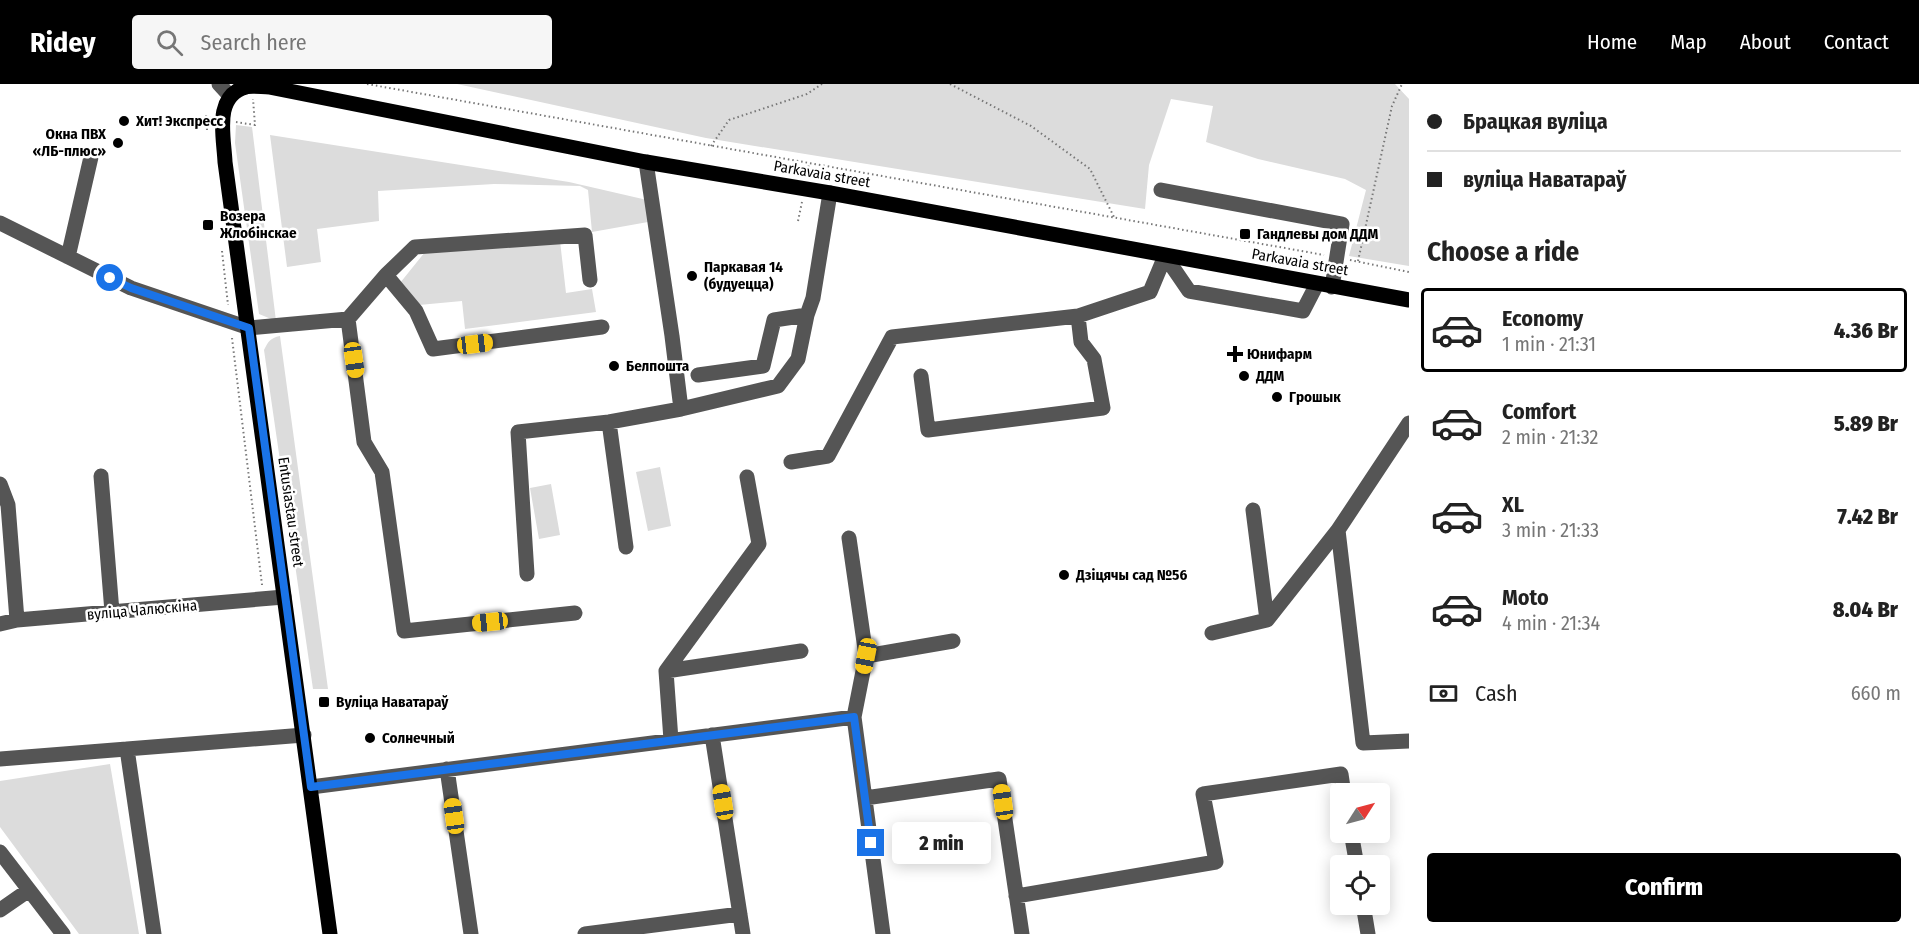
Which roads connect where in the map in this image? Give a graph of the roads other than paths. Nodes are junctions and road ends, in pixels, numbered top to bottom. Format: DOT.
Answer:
graph roads {
  1 [pos="219,84"];
  2 [pos="230,96"];
  3 [pos="91,157"];
  4 [pos="646,162"];
  5 [pos="1161,190"];
  6 [pos="830,193"];
  7 [pos="0,223"];
  8 [pos="1165,256"];
  9 [pos="68,257"];
  10 [pos="386,275"];
  11 [pos="590,280"];
  12 [pos="1324,285"];
  13 [pos="1409,300"];
  14 [pos="807,315"];
  15 [pos="1078,316"];
  16 [pos="348,320"];
  17 [pos="602,327"];
  18 [pos="249,328"];
  19 [pos="698,375"];
  20 [pos="921,376"];
  21 [pos="681,409"];
  22 [pos="609,422"];
  23 [pos="1409,423"];
  24 [pos="791,462"];
  25 [pos="101,476"];
  26 [pos="747,477"];
  27 [pos="0,484"];
  28 [pos="1253,510"];
  29 [pos="1338,530"];
  30 [pos="849,538"];
  31 [pos="626,547"];
  32 [pos="527,574"];
  33 [pos="284,597"];
  34 [pos="112,612"];
  35 [pos="575,613"];
  36 [pos="17,620"];
  37 [pos="1267,620"];
  38 [pos="0,624"];
  39 [pos="1212,633"];
  40 [pos="953,641"];
  41 [pos="801,651"];
  42 [pos="866,656"];
  43 [pos="666,671"];
  44 [pos="854,717"];
  45 [pos="304,735"];
  46 [pos="712,735"];
  47 [pos="671,740"];
  48 [pos="1409,741"];
  49 [pos="127,749"];
  50 [pos="0,759"];
  51 [pos="447,770"];
  52 [pos="1342,783"];
  53 [pos="311,787"];
  54 [pos="865,798"];
  55 [pos="0,852"];
  56 [pos="29,890"];
  57 [pos="1016,896"];
  58 [pos="0,910"];
  59 [pos="740,914"];
  60 [pos="1365,915"];
  61 [pos="63,934"];
  62 [pos="154,934"];
  63 [pos="330,934"];
  64 [pos="471,934"];
  65 [pos="585,934"];
  66 [pos="743,934"];
  67 [pos="883,934"];
  68 [pos="1022,934"];
  69 [pos="1368,934"];
  1 -- 2 [label="street"];
  2 -- 4 [label="main road, Parkavaia street"];
  2 -- 18 [label="main road, Entusiastau street"];
  3 -- 9 [label="street"];
  4 -- 6 [label="main road, Parkavaia street"];
  4 -- 21 [label="street"];
  5 -- 12 [label="street"];
  6 -- 8 [label="main road, Parkavaia street"];
  6 -- 14 [label="street"];
  7 -- 9 [label="street"];
  8 -- 12 [label="main road, Parkavaia street"];
  8 -- 12 [label="street"];
  8 -- 15 [label="street"];
  9 -- 18 [label="street"];
  10 -- 11 [label="street"];
  10 -- 16 [label="street"];
  10 -- 17 [label="street"];
  12 -- 13 [label="main road, Parkavaia street"];
  14 -- 19 [label="street"];
  14 -- 21 [label="street"];
  15 -- 20 [label="street"];
  15 -- 24 [label="street"];
  16 -- 18 [label="street"];
  16 -- 35 [label="street"];
  18 -- 33 [label="main road, Entusiastau street"];
  21 -- 22 [label="street"];
  22 -- 31 [label="street"];
  22 -- 32 [label="street"];
  23 -- 29 [label="street"];
  25 -- 34 [label="street"];
  26 -- 43 [label="street"];
  27 -- 36 [label="street"];
  28 -- 37 [label="street"];
  29 -- 37 [label="street"];
  29 -- 48 [label="street"];
  30 -- 42 [label="street"];
  33 -- 34 [label="street, вуліца Чалюскіна"];
  33 -- 45 [label="main road, Entusiastau street"];
  34 -- 36 [label="street, вуліца Чалюскіна"];
  36 -- 38 [label="street, вуліца Чалюскіна"];
  37 -- 39 [label="street"];
  40 -- 42 [label="street"];
  41 -- 43 [label="street"];
  42 -- 44 [label="street"];
  43 -- 47 [label="street"];
  44 -- 46 [label="street"];
  44 -- 54 [label="street"];
  45 -- 49 [label="street"];
  45 -- 53 [label="main road, Entusiastau street"];
  46 -- 47 [label="street"];
  46 -- 59 [label="street"];
  47 -- 51 [label="street"];
  49 -- 50 [label="street"];
  49 -- 62 [label="street"];
  51 -- 53 [label="street"];
  51 -- 64 [label="street"];
  52 -- 57 [label="street"];
  53 -- 63 [label="main road, Entusiastau street"];
  54 -- 57 [label="street"];
  54 -- 67 [label="street"];
  55 -- 56 [label="street"];
  56 -- 58 [label="street"];
  56 -- 61 [label="street"];
  57 -- 68 [label="street"];
  59 -- 65 [label="street"];
  59 -- 66 [label="street"];
  60 -- 69 [label="street"];
}
